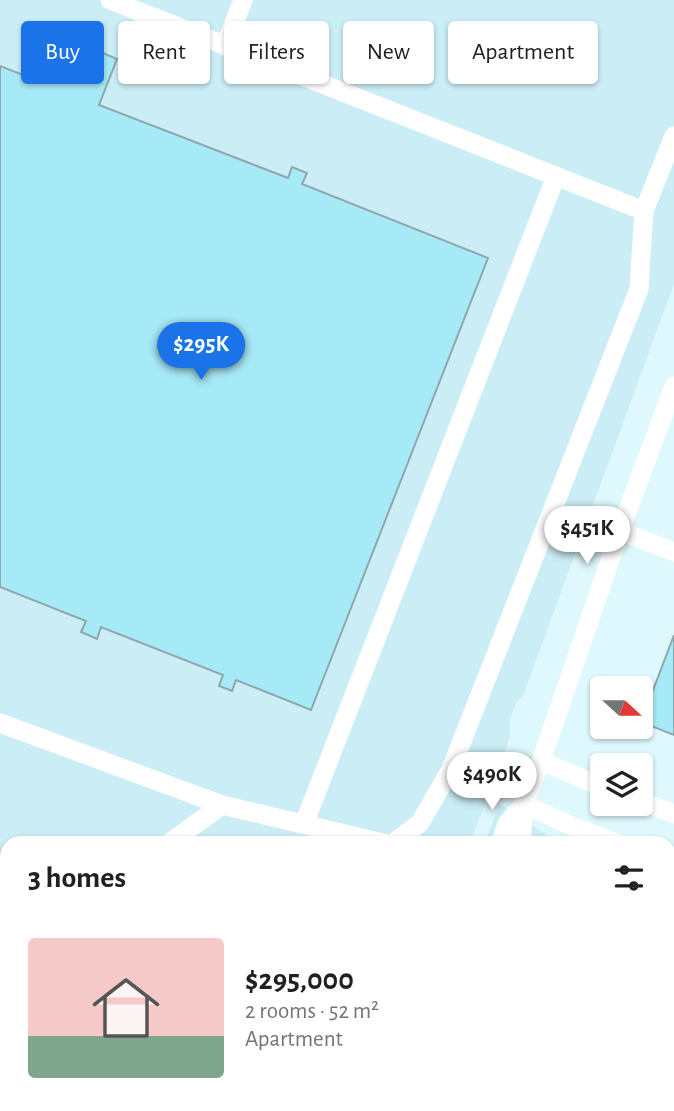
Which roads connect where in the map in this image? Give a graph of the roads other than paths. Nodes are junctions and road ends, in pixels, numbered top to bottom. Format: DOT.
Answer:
graph roads {
  1 [pos="110,0"];
  2 [pos="243,0"];
  3 [pos="235,21"];
  4 [pos="224,46"];
  5 [pos="322,84"];
  6 [pos="674,136"];
  7 [pos="556,176"];
  8 [pos="644,211"];
  9 [pos="674,386"];
  10 [pos="620,531"];
  11 [pos="674,552"];
  12 [pos="0,723"];
  13 [pos="541,761"];
  14 [pos="590,782"];
  15 [pos="524,804"];
  16 [pos="222,806"];
  17 [pos="653,806"];
  18 [pos="674,814"];
  19 [pos="304,824"];
  20 [pos="179,836"];
  21 [pos="355,836"];
  22 [pos="401,836"];
  23 [pos="503,836"];
  24 [pos="522,836"];
  25 [pos="598,836"];
  1 -- 4 [label="street"];
  2 -- 3 [label="street"];
  5 -- 7 [label="street"];
  6 -- 8 [label="street"];
  7 -- 8 [label="street"];
  7 -- 19 [label="street"];
  8 -- 22 [label="street"];
  9 -- 10 [label="street"];
  10 -- 11 [label="street"];
  10 -- 13 [label="street"];
  12 -- 16 [label="street"];
  13 -- 14 [label="street"];
  13 -- 15 [label="street"];
  15 -- 23 [label="street"];
  15 -- 24 [label="street"];
  15 -- 25 [label="street"];
  16 -- 19 [label="street"];
  16 -- 20 [label="street"];
  17 -- 18 [label="street"];
  19 -- 21 [label="street"];
}
